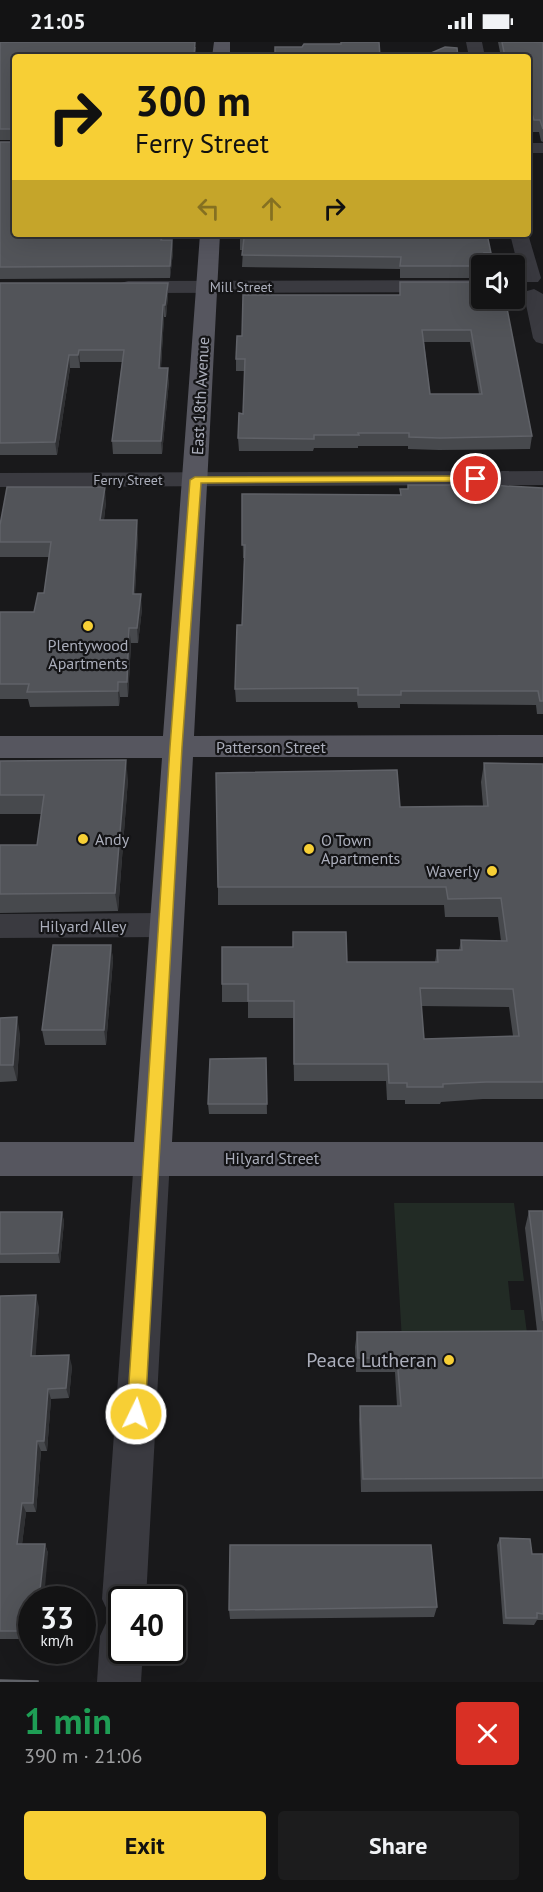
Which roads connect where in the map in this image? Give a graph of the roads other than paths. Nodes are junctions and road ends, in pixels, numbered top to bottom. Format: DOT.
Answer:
graph roads {
  1 [pos="210,237"];
  2 [pos="520,237"];
  3 [pos="471,286"];
  4 [pos="112,287"];
  5 [pos="206,287"];
  6 [pos="530,287"];
  7 [pos="543,338"];
  8 [pos="543,478"];
  9 [pos="0,480"];
  10 [pos="195,480"];
  11 [pos="543,746"];
  12 [pos="0,747"];
  13 [pos="176,747"];
  14 [pos="166,925"];
  15 [pos="0,926"];
  16 [pos="0,1159"];
  17 [pos="152,1159"];
  18 [pos="543,1159"];
  19 [pos="125,1586"];
  20 [pos="120,1664"];
  21 [pos="118,1682"];
  1 -- 5 [label="main road, East 18th Avenue"];
  2 -- 6 [label="street"];
  3 -- 5 [label="street, Mill Street"];
  4 -- 5 [label="street, Mill Street"];
  5 -- 10 [label="main road, East 18th Avenue"];
  6 -- 7 [label="street"];
  8 -- 10 [label="street, Ferry Street"];
  9 -- 10 [label="street, Ferry Street"];
  10 -- 13 [label="main road, East 18th Avenue"];
  11 -- 13 [label="main road, Patterson Street"];
  12 -- 13 [label="main road, Patterson Street"];
  13 -- 14 [label="main road, East 18th Avenue"];
  14 -- 15 [label="street, Hilyard Alley"];
  14 -- 17 [label="main road, East 18th Avenue"];
  16 -- 17 [label="main road, Hilyard Street"];
  17 -- 18 [label="main road, Hilyard Street"];
  17 -- 19 [label="street, East 18th Avenue"];
  20 -- 21 [label="street"];
}
